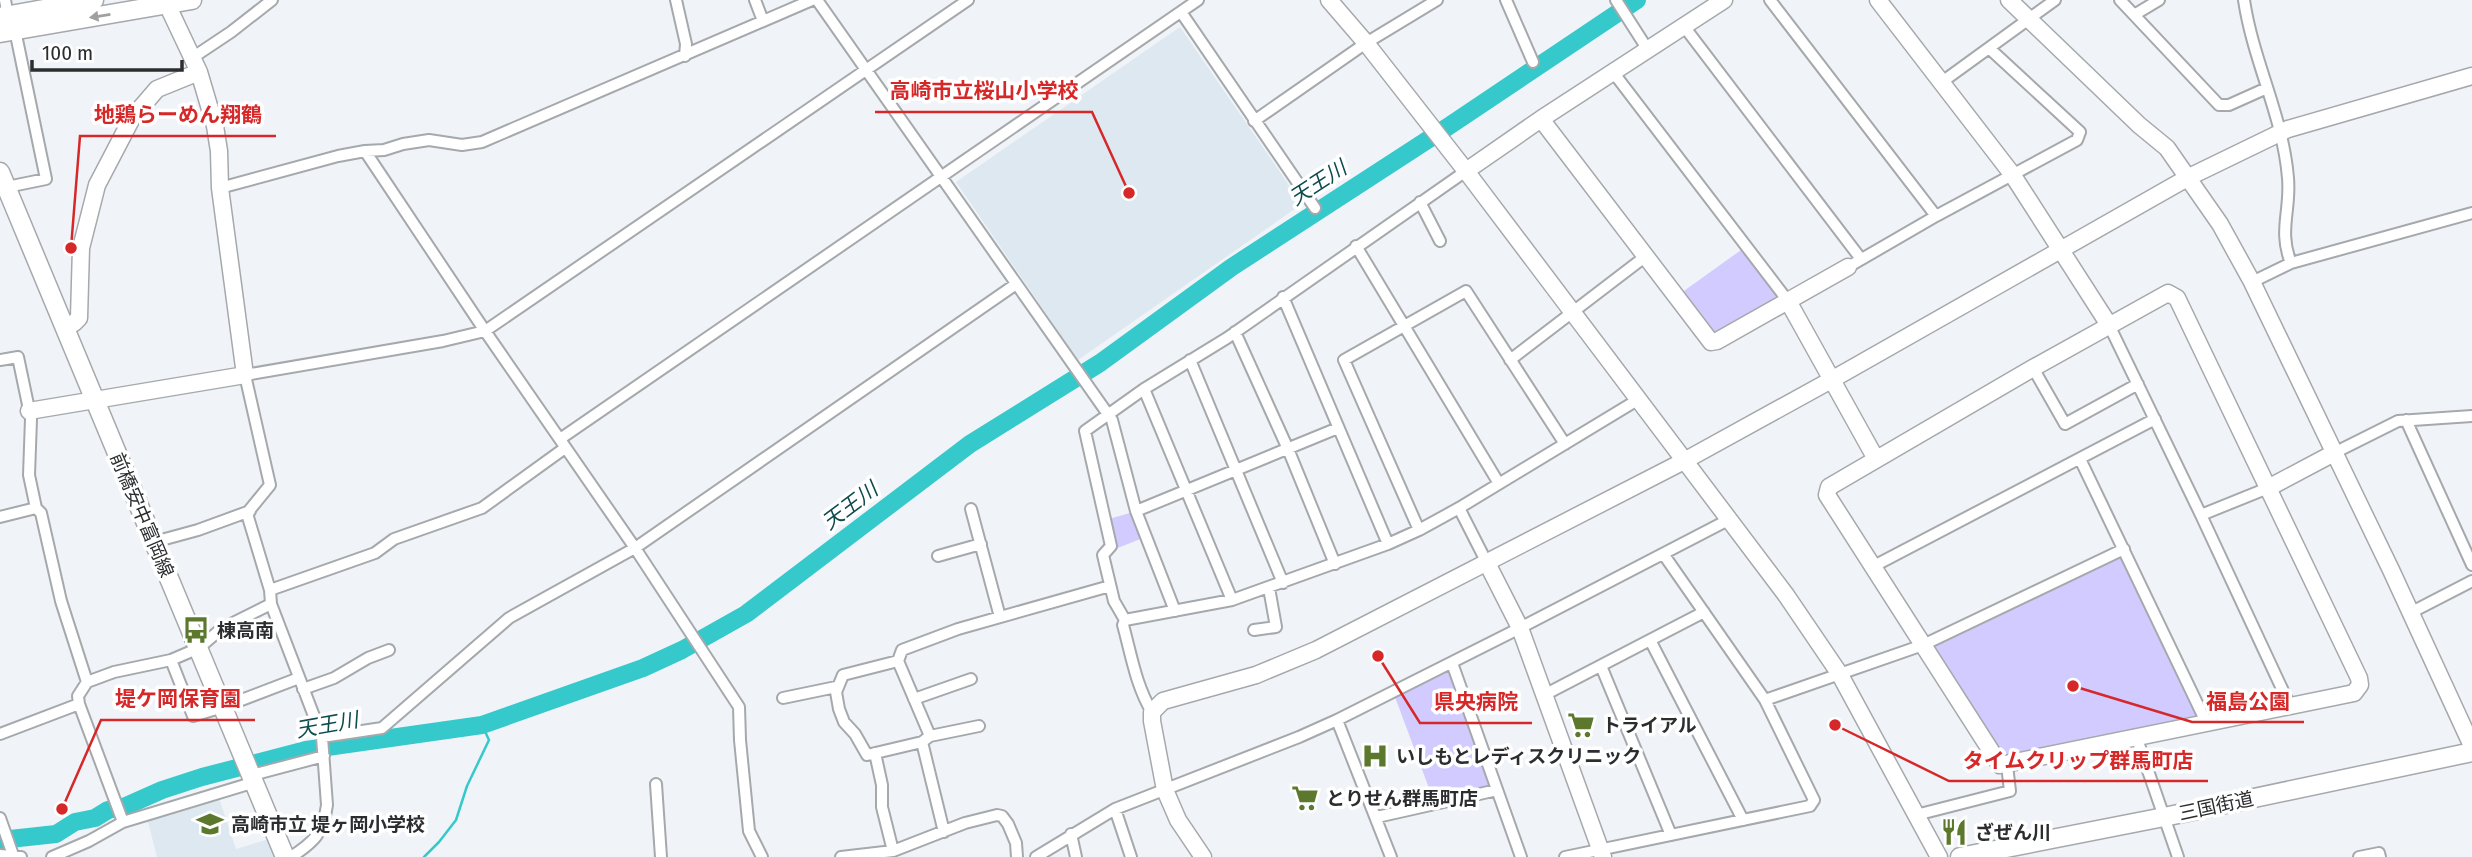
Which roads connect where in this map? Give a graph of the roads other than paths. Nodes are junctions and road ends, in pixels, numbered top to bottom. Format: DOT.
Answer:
graph roads {
  1 [pos="94,0"];
  2 [pos="191,0"];
  3 [pos="272,0"];
  4 [pos="676,0"];
  5 [pos="755,0"];
  6 [pos="814,0"];
  7 [pos="968,0"];
  8 [pos="1198,0"];
  9 [pos="1329,0"];
  10 [pos="1437,0"];
  11 [pos="1506,0"];
  12 [pos="1724,0"];
  13 [pos="1770,0"];
  14 [pos="1878,0"];
  15 [pos="2009,0"];
  16 [pos="2055,0"];
  17 [pos="2120,0"];
  18 [pos="2159,0"];
  19 [pos="2244,0"];
  20 [pos="166,3"];
  21 [pos="1617,3"];
  22 [pos="1181,12"];
  23 [pos="2134,15"];
  24 [pos="2029,18"];
  25 [pos="6,19"];
  26 [pos="763,21"];
  27 [pos="1683,25"];
  28 [pos="1366,43"];
  29 [pos="1990,49"];
  30 [pos="1648,50"];
  31 [pos="684,55"];
  32 [pos="1533,62"];
  33 [pos="196,65"];
  34 [pos="867,69"];
  35 [pos="1613,72"];
  36 [pos="2472,76"];
  37 [pos="1942,82"];
  38 [pos="2267,88"];
  39 [pos="1541,119"];
  40 [pos="1254,121"];
  41 [pos="2281,132"];
  42 [pos="365,151"];
  43 [pos="1466,171"];
  44 [pos="2012,174"];
  45 [pos="940,177"];
  46 [pos="2189,177"];
  47 [pos="2,182"];
  48 [pos="220,188"];
  49 [pos="1420,202"];
  50 [pos="1315,208"];
  51 [pos="2472,213"];
  52 [pos="1936,216"];
  53 [pos="1440,241"];
  54 [pos="1356,246"];
  55 [pos="2060,249"];
  56 [pos="1646,256"];
  57 [pos="1854,263"];
  58 [pos="2291,263"];
  59 [pos="2252,282"];
  60 [pos="1016,284"];
  61 [pos="1283,297"];
  62 [pos="1788,301"];
  63 [pos="1574,313"];
  64 [pos="2109,325"];
  65 [pos="1405,326"];
  66 [pos="66,328"];
  67 [pos="485,331"];
  68 [pos="1235,332"];
  69 [pos="0,360"];
  70 [pos="1190,360"];
  71 [pos="1510,360"];
  72 [pos="2033,368"];
  73 [pos="245,375"];
  74 [pos="1833,379"];
  75 [pos="2138,384"];
  76 [pos="1144,389"];
  77 [pos="1639,399"];
  78 [pos="94,402"];
  79 [pos="29,411"];
  80 [pos="1107,416"];
  81 [pos="2472,416"];
  82 [pos="2155,419"];
  83 [pos="2406,420"];
  84 [pos="1338,428"];
  85 [pos="563,444"];
  86 [pos="1565,444"];
  87 [pos="1288,449"];
  88 [pos="2334,453"];
  89 [pos="1877,459"];
  90 [pos="2080,459"];
  91 [pos="1684,461"];
  92 [pos="1237,470"];
  93 [pos="1498,482"];
  94 [pos="2269,488"];
  95 [pos="1186,491"];
  96 [pos="36,508"];
  97 [pos="1459,508"];
  98 [pos="971,509"];
  99 [pos="250,511"];
  100 [pos="1136,511"];
  101 [pos="2201,515"];
  102 [pos="0,517"];
  103 [pos="1730,519"];
  104 [pos="1419,530"];
  105 [pos="2467,539"];
  106 [pos="154,542"];
  107 [pos="981,544"];
  108 [pos="1388,544"];
  109 [pos="635,548"];
  110 [pos="2124,549"];
  111 [pos="1664,555"];
  112 [pos="938,556"];
  113 [pos="1487,563"];
  114 [pos="1335,564"];
  115 [pos="2472,565"];
  116 [pos="1874,566"];
  117 [pos="2472,581"];
  118 [pos="1283,583"];
  119 [pos="1110,586"];
  120 [pos="1269,588"];
  121 [pos="270,590"];
  122 [pos="1231,600"];
  123 [pos="271,604"];
  124 [pos="1175,611"];
  125 [pos="1704,612"];
  126 [pos="2410,612"];
  127 [pos="1000,618"];
  128 [pos="1125,620"];
  129 [pos="1520,628"];
  130 [pos="1254,630"];
  131 [pos="1650,640"];
  132 [pos="1923,645"];
  133 [pos="199,648"];
  134 [pos="389,650"];
  135 [pos="171,660"];
  136 [pos="898,661"];
  137 [pos="1452,663"];
  138 [pos="1601,666"];
  139 [pos="1839,673"];
  140 [pos="971,679"];
  141 [pos="87,682"];
  142 [pos="301,683"];
  143 [pos="836,687"];
  144 [pos="1546,694"];
  145 [pos="783,698"];
  146 [pos="914,699"];
  147 [pos="1765,699"];
  148 [pos="79,704"];
  149 [pos="2290,706"];
  150 [pos="223,707"];
  151 [pos="1152,712"];
  152 [pos="1337,720"];
  153 [pos="2207,724"];
  154 [pos="979,726"];
  155 [pos="0,734"];
  156 [pos="322,737"];
  157 [pos="2137,738"];
  158 [pos="926,739"];
  159 [pos="2472,746"];
  160 [pos="2472,752"];
  161 [pos="875,753"];
  162 [pos="324,757"];
  163 [pos="2007,765"];
  164 [pos="254,779"];
  165 [pos="656,784"];
  166 [pos="1164,790"];
  167 [pos="1497,790"];
  168 [pos="1115,809"];
  169 [pos="1916,815"];
  170 [pos="0,817"];
  171 [pos="1377,817"];
  172 [pos="2164,817"];
  173 [pos="1743,820"];
  174 [pos="123,822"];
  175 [pos="944,832"];
  176 [pos="1071,834"];
  177 [pos="1671,835"];
  178 [pos="893,852"];
  179 [pos="1602,853"];
  180 [pos="0,855"];
  181 [pos="17,856"];
  182 [pos="52,857"];
  183 [pos="285,857"];
  184 [pos="291,857"];
  185 [pos="661,857"];
  186 [pos="762,857"];
  187 [pos="841,857"];
  188 [pos="1017,857"];
  189 [pos="1036,857"];
  190 [pos="1076,857"];
  191 [pos="1131,857"];
  192 [pos="1203,857"];
  193 [pos="1391,857"];
  194 [pos="1521,857"];
  195 [pos="1565,857"];
  196 [pos="1939,857"];
  197 [pos="1960,857"];
  198 [pos="2178,857"];
  199 [pos="2358,857"];
  200 [pos="2380,857"];
  1 -- 25 [label="main road"];
  2 -- 20 [label="main road"];
  3 -- 33 [label="street"];
  4 -- 31 [label="street"];
  5 -- 26 [label="street"];
  6 -- 26 [label="street"];
  6 -- 34 [label="street"];
  7 -- 34 [label="street"];
  8 -- 22 [label="street"];
  9 -- 28 [label="street"];
  10 -- 28 [label="street"];
  11 -- 32 [label="street"];
  12 -- 27 [label="street"];
  13 -- 52 [label="street"];
  14 -- 37 [label="street"];
  15 -- 24 [label="street"];
  16 -- 24 [label="street"];
  17 -- 23 [label="street"];
  18 -- 23 [label="street"];
  19 -- 38 [label="street"];
  20 -- 25 [label="main road, one-way"];
  20 -- 33 [label="street"];
  21 -- 30 [label="street"];
  22 -- 40 [label="street"];
  22 -- 45 [label="street"];
  23 -- 38 [label="street"];
  24 -- 29 [label="street"];
  24 -- 46 [label="street"];
  25 -- 47 [label="street"];
  26 -- 31 [label="street"];
  27 -- 30 [label="street"];
  27 -- 57 [label="street"];
  28 -- 40 [label="street"];
  28 -- 43 [label="street"];
  29 -- 37 [label="street"];
  29 -- 44 [label="street"];
  30 -- 35 [label="street"];
  31 -- 42 [label="street"];
  33 -- 48 [label="street"];
  33 -- 66 [label="street"];
  34 -- 45 [label="street"];
  34 -- 67 [label="street"];
  35 -- 39 [label="street"];
  35 -- 62 [label="street"];
  36 -- 41 [label="street"];
  37 -- 44 [label="street"];
  38 -- 41 [label="street"];
  39 -- 43 [label="street"];
  39 -- 56 [label="street"];
  40 -- 50 [label="street"];
  41 -- 46 [label="street"];
  41 -- 58 [label="street"];
  42 -- 48 [label="street"];
  42 -- 67 [label="street"];
  43 -- 49 [label="street"];
  43 -- 63 [label="street"];
  44 -- 52 [label="street"];
  44 -- 55 [label="street"];
  45 -- 60 [label="street"];
  45 -- 85 [label="street"];
  46 -- 55 [label="street"];
  46 -- 59 [label="street"];
  47 -- 66 [label="main road, 前橋安中富岡線"];
  48 -- 73 [label="street"];
  49 -- 53 [label="street"];
  49 -- 54 [label="street"];
  51 -- 58 [label="street"];
  52 -- 57 [label="street"];
  54 -- 61 [label="street"];
  54 -- 65 [label="street"];
  55 -- 64 [label="street"];
  55 -- 74 [label="street"];
  56 -- 62 [label="street"];
  56 -- 63 [label="street"];
  57 -- 62 [label="street"];
  58 -- 59 [label="street"];
  59 -- 88 [label="street"];
  60 -- 80 [label="street"];
  60 -- 109 [label="street"];
  61 -- 68 [label="street"];
  61 -- 84 [label="street"];
  62 -- 74 [label="street"];
  63 -- 71 [label="street"];
  63 -- 77 [label="street"];
  64 -- 72 [label="street"];
  64 -- 75 [label="street"];
  64 -- 94 [label="street"];
  65 -- 71 [label="street"];
  65 -- 93 [label="street"];
  65 -- 104 [label="street"];
  66 -- 78 [label="main road, 前橋安中富岡線"];
  67 -- 73 [label="street"];
  67 -- 85 [label="street"];
  68 -- 70 [label="street"];
  68 -- 87 [label="street"];
  69 -- 79 [label="street"];
  70 -- 76 [label="street"];
  70 -- 92 [label="street"];
  71 -- 86 [label="street"];
  72 -- 75 [label="street"];
  72 -- 89 [label="street"];
  73 -- 78 [label="street"];
  73 -- 99 [label="street"];
  74 -- 89 [label="street"];
  74 -- 91 [label="street"];
  75 -- 82 [label="street"];
  76 -- 80 [label="street"];
  76 -- 95 [label="street"];
  77 -- 86 [label="street"];
  77 -- 91 [label="street"];
  78 -- 79 [label="street"];
  78 -- 106 [label="main road, 前橋安中富岡線"];
  79 -- 96 [label="street"];
  80 -- 100 [label="street"];
  80 -- 119 [label="street"];
  81 -- 83 [label="street"];
  82 -- 90 [label="street"];
  82 -- 101 [label="street"];
  83 -- 88 [label="street"];
  83 -- 105 [label="street"];
  84 -- 87 [label="street"];
  84 -- 108 [label="street"];
  85 -- 109 [label="street"];
  85 -- 121 [label="street"];
  86 -- 93 [label="street"];
  87 -- 92 [label="street"];
  87 -- 114 [label="street"];
  88 -- 94 [label="street"];
  88 -- 126 [label="street"];
  89 -- 116 [label="street"];
  90 -- 110 [label="street"];
  90 -- 116 [label="street"];
  91 -- 103 [label="street"];
  91 -- 113 [label="street"];
  92 -- 95 [label="street"];
  92 -- 118 [label="street"];
  93 -- 97 [label="street"];
  94 -- 101 [label="street"];
  94 -- 149 [label="street"];
  95 -- 100 [label="street"];
  95 -- 122 [label="street"];
  96 -- 102 [label="street"];
  96 -- 141 [label="street"];
  97 -- 104 [label="street"];
  97 -- 113 [label="street"];
  98 -- 107 [label="street"];
  99 -- 106 [label="street"];
  99 -- 121 [label="street"];
  100 -- 124 [label="street"];
  101 -- 149 [label="street"];
  103 -- 111 [label="street"];
  103 -- 139 [label="street"];
  104 -- 108 [label="street"];
  105 -- 115 [label="street"];
  106 -- 133 [label="main road, 前橋安中富岡線"];
  107 -- 112 [label="street"];
  107 -- 127 [label="street"];
  108 -- 114 [label="street"];
  109 -- 156 [label="street"];
  109 -- 186 [label="street"];
  110 -- 132 [label="street"];
  110 -- 153 [label="street"];
  111 -- 125 [label="street"];
  111 -- 129 [label="street"];
  113 -- 129 [label="street"];
  113 -- 151 [label="street"];
  114 -- 118 [label="street"];
  116 -- 132 [label="street"];
  117 -- 126 [label="street"];
  118 -- 120 [label="street"];
  119 -- 127 [label="street"];
  119 -- 128 [label="street"];
  120 -- 122 [label="street"];
  120 -- 130 [label="street"];
  121 -- 123 [label="street"];
  122 -- 124 [label="street"];
  123 -- 133 [label="street"];
  123 -- 142 [label="street"];
  124 -- 128 [label="street"];
  125 -- 131 [label="street"];
  125 -- 147 [label="street"];
  126 -- 159 [label="street"];
  127 -- 136 [label="street"];
  128 -- 151 [label="street"];
  129 -- 137 [label="street"];
  129 -- 144 [label="street"];
  131 -- 138 [label="street"];
  131 -- 173 [label="street"];
  132 -- 139 [label="street"];
  132 -- 163 [label="street"];
  133 -- 135 [label="street"];
  133 -- 150 [label="main road, 前橋安中富岡線"];
  134 -- 142 [label="street"];
  135 -- 141 [label="street"];
  135 -- 150 [label="street"];
  136 -- 143 [label="street"];
  136 -- 146 [label="street"];
  137 -- 152 [label="street"];
  137 -- 167 [label="street"];
  138 -- 144 [label="street"];
  138 -- 177 [label="street"];
  139 -- 147 [label="street"];
  139 -- 169 [label="street"];
  140 -- 146 [label="street"];
  141 -- 148 [label="street"];
  142 -- 150 [label="street"];
  142 -- 156 [label="street"];
  143 -- 145 [label="street"];
  143 -- 161 [label="street"];
  144 -- 179 [label="street"];
  146 -- 158 [label="street"];
  147 -- 173 [label="street"];
  148 -- 155 [label="street"];
  148 -- 174 [label="street"];
  149 -- 153 [label="street"];
  150 -- 164 [label="main road, 前橋安中富岡線"];
  151 -- 166 [label="street"];
  152 -- 166 [label="street"];
  152 -- 171 [label="street"];
  153 -- 157 [label="street"];
  154 -- 158 [label="street"];
  156 -- 162 [label="street"];
  157 -- 163 [label="street"];
  157 -- 172 [label="street"];
  158 -- 161 [label="street"];
  158 -- 175 [label="street"];
  160 -- 172 [label="main road, 三国街道"];
  161 -- 178 [label="street"];
  162 -- 164 [label="street"];
  162 -- 184 [label="street"];
  163 -- 169 [label="street"];
  164 -- 174 [label="street"];
  164 -- 183 [label="main road, 前橋安中富岡線"];
  165 -- 185 [label="street"];
  166 -- 168 [label="street"];
  166 -- 192 [label="street"];
  167 -- 171 [label="street"];
  167 -- 194 [label="street"];
  168 -- 176 [label="street"];
  168 -- 191 [label="street"];
  169 -- 196 [label="street"];
  170 -- 181 [label="street"];
  171 -- 193 [label="street"];
  172 -- 197 [label="main road, 三国街道"];
  172 -- 198 [label="street"];
  173 -- 177 [label="street"];
  174 -- 182 [label="street"];
  175 -- 178 [label="street"];
  175 -- 188 [label="street"];
  176 -- 189 [label="street"];
  176 -- 190 [label="street"];
  177 -- 179 [label="street"];
  178 -- 187 [label="street"];
  179 -- 195 [label="street"];
  180 -- 181 [label="street"];
  199 -- 200 [label="street"];
}
